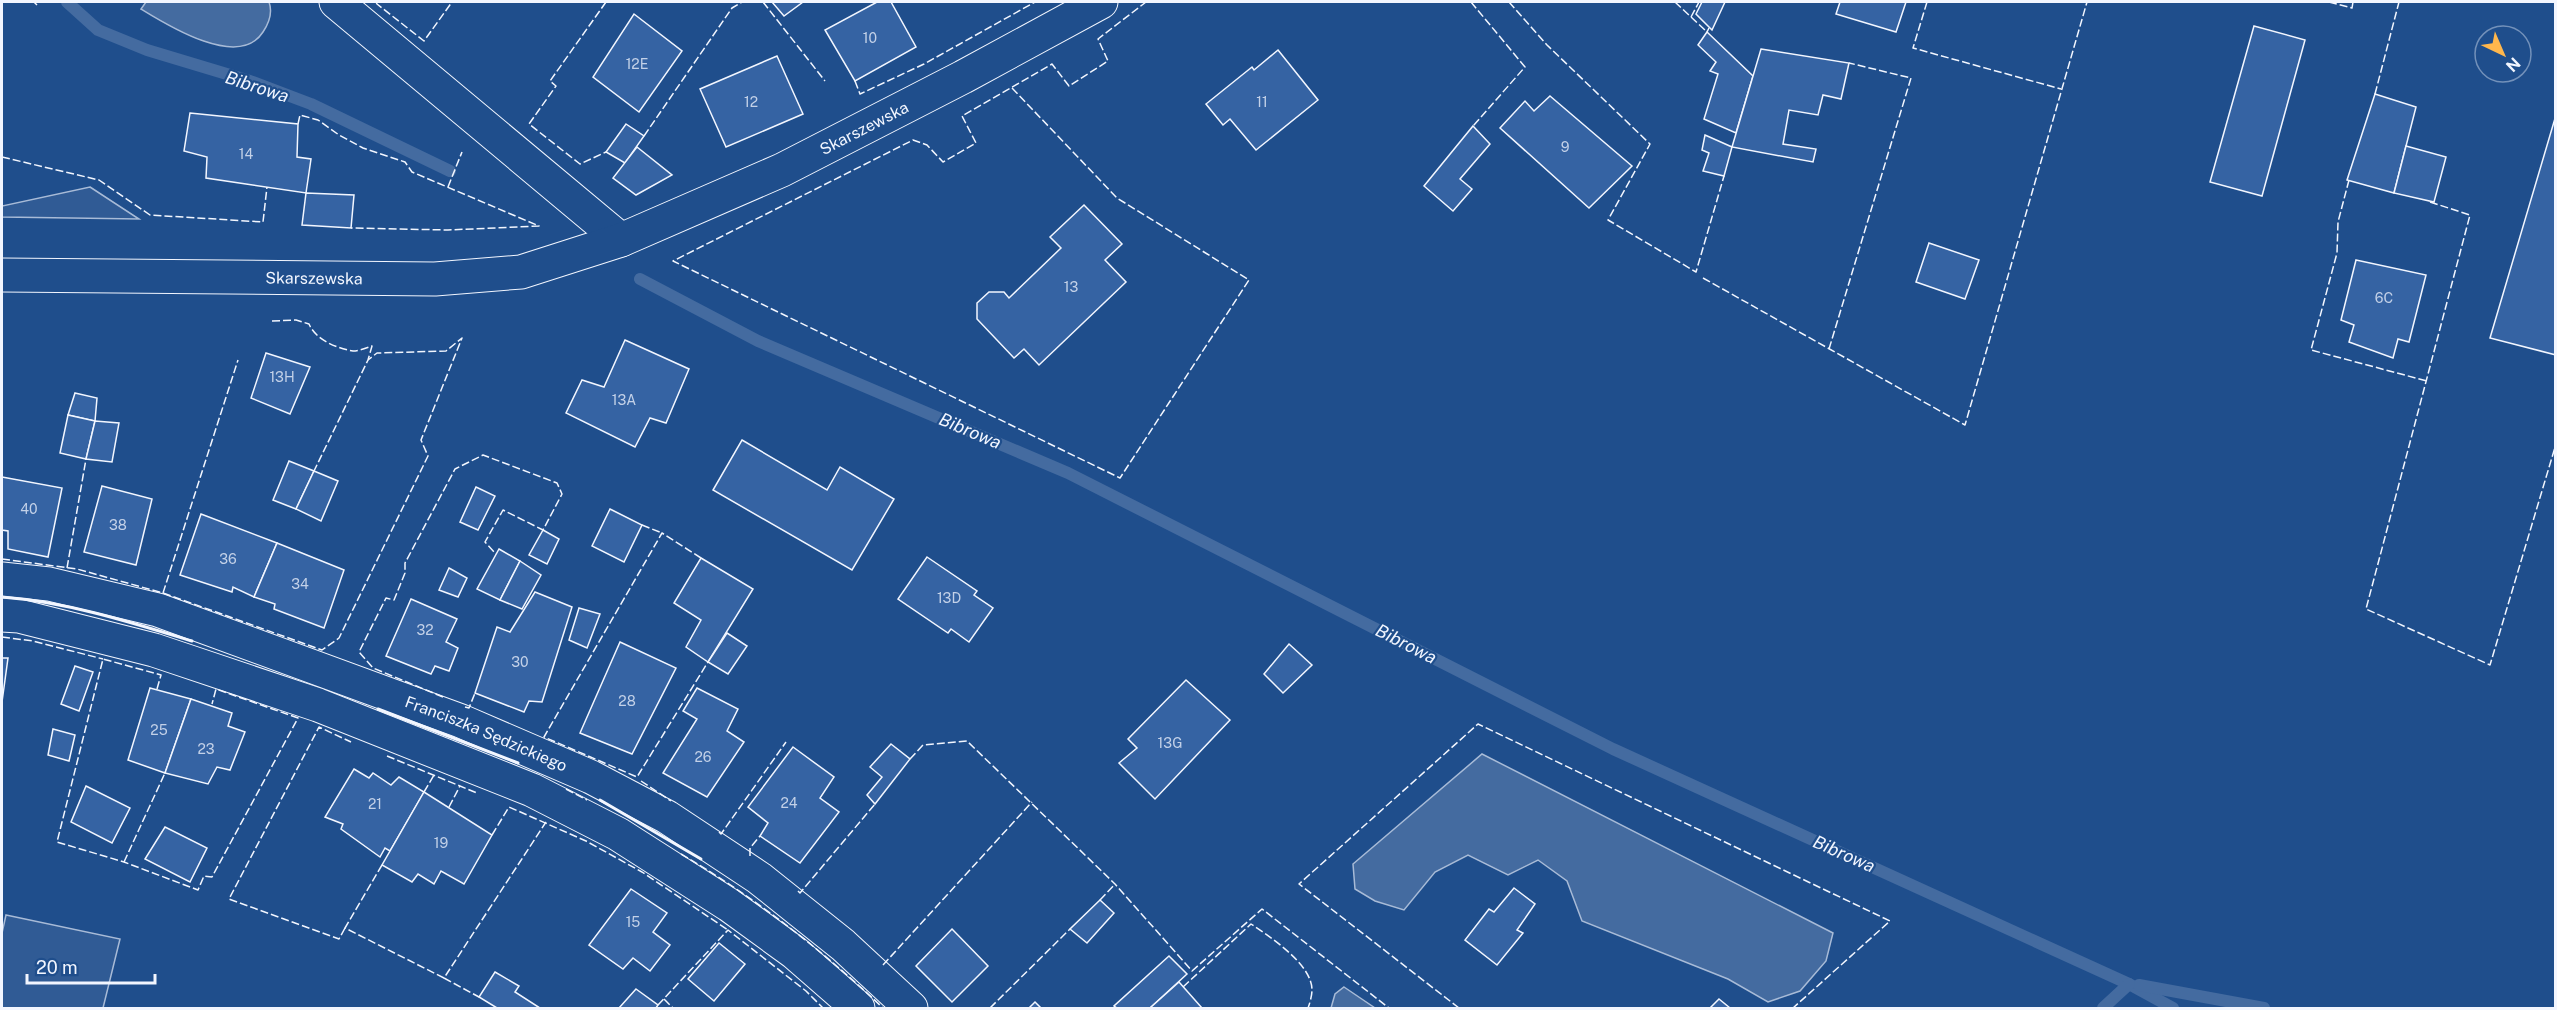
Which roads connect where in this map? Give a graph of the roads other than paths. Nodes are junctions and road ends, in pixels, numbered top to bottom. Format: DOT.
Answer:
graph roads {
  1 [pos="336,2"];
  2 [pos="1101,2"];
  3 [pos="621,240"];
  4 [pos="2,275"];
  5 [pos="2,579"];
  6 [pos="2,615"];
  7 [pos="858,1008"];
  8 [pos="911,1008"];
  1 -- 3 [label="street"];
  2 -- 3 [label="street, Skarszewska"];
  3 -- 4 [label="street, Skarszewska"];
  5 -- 8 [label="street, Franciszka Sędzickiego"];
  6 -- 7 [label="street"];
}
